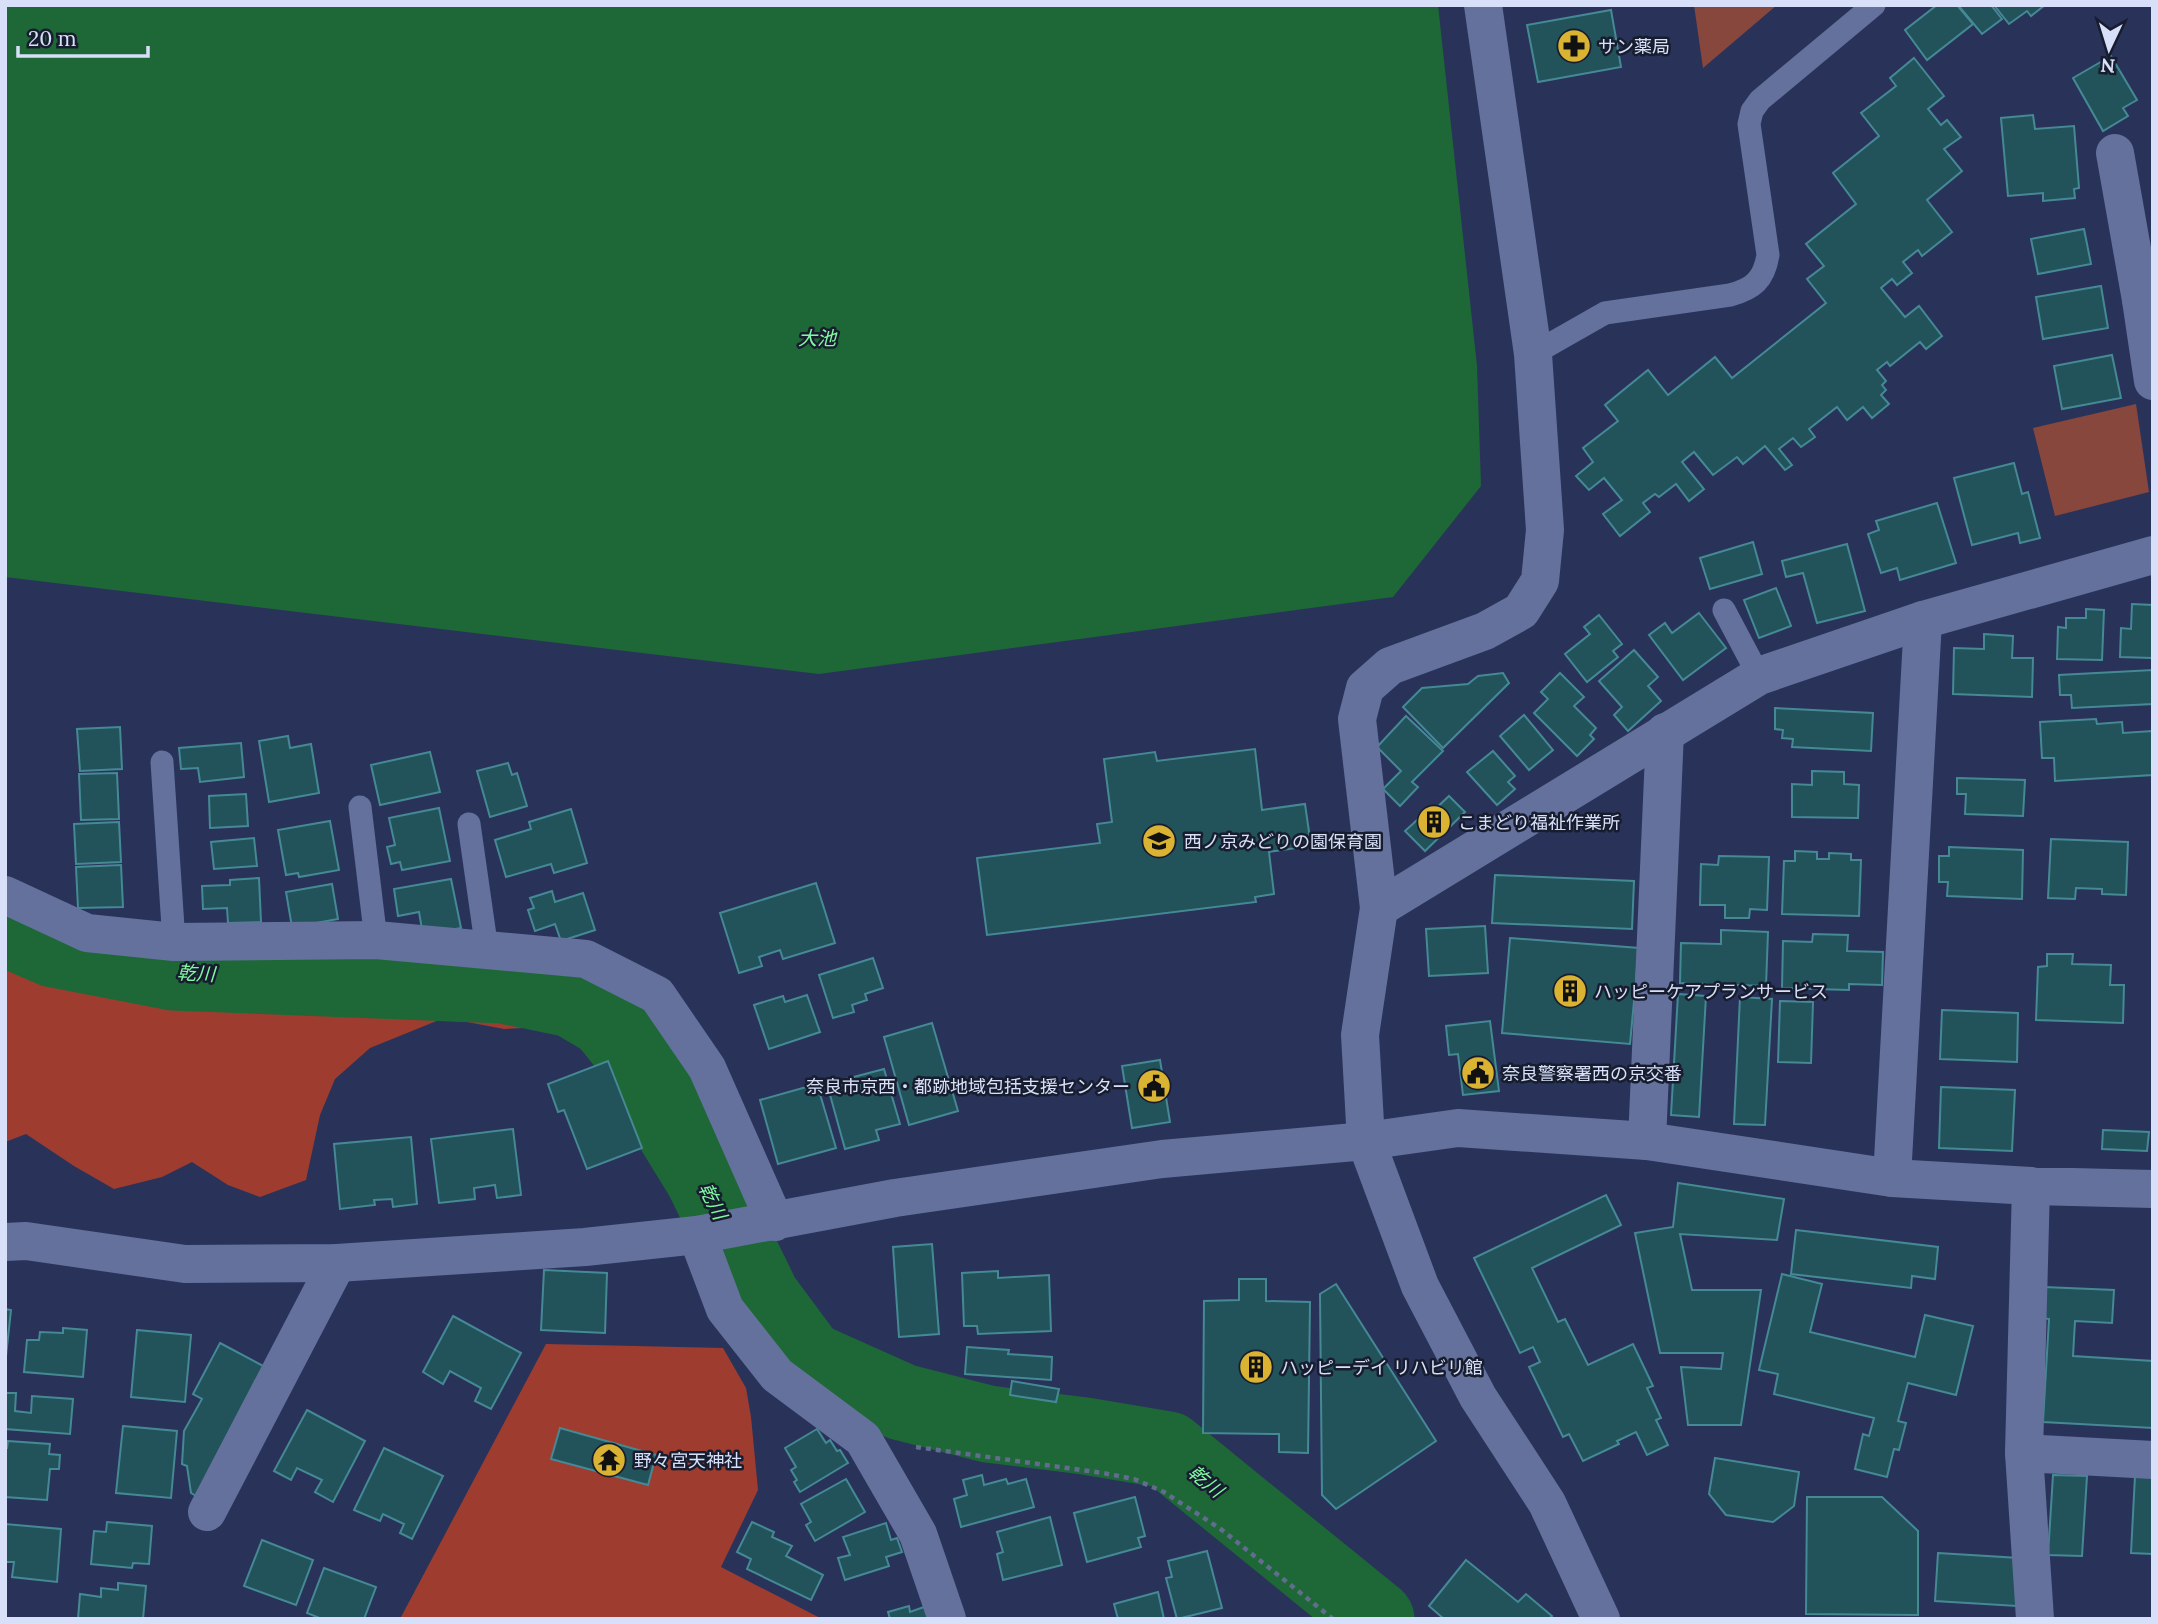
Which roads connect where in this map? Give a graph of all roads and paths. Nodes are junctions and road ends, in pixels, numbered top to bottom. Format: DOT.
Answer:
graph roads {
  1 [pos="1483,5"];
  2 [pos="1874,5"];
  3 [pos="2115,153"];
  4 [pos="2147,297"];
  5 [pos="1533,354"];
  6 [pos="2153,381"];
  7 [pos="2153,555"];
  8 [pos="1724,610"];
  9 [pos="1923,620"];
  10 [pos="1759,676"];
  11 [pos="1665,732"];
  12 [pos="162,762"];
  13 [pos="360,807"];
  14 [pos="469,824"];
  15 [pos="5,895"];
  16 [pos="1378,908"];
  17 [pos="376,940"];
  18 [pos="174,942"];
  19 [pos="487,950"];
  20 [pos="1366,1140"];
  21 [pos="1647,1141"];
  22 [pos="1892,1178"];
  23 [pos="2031,1186"];
  24 [pos="2153,1189"];
  25 [pos="775,1222"];
  26 [pos="697,1235"];
  27 [pos="5,1242"];
  28 [pos="337,1263"];
  29 [pos="863,1439"];
  30 [pos="2024,1453"];
  31 [pos="2153,1461"];
  32 [pos="207,1512"];
  33 [pos="1590,1612"];
  34 [pos="947,1619"];
  35 [pos="1333,1619"];
  36 [pos="2035,1619"];
  1 -- 5 [label="street"];
  2 -- 5 [label="lane"];
  3 -- 4 [label="street"];
  4 -- 6 [label="street"];
  5 -- 16 [label="street"];
  7 -- 9 [label="street"];
  8 -- 10 [label="lane"];
  9 -- 10 [label="street"];
  9 -- 22 [label="street"];
  10 -- 11 [label="street"];
  11 -- 16 [label="street"];
  11 -- 21 [label="street"];
  12 -- 18 [label="lane"];
  13 -- 17 [label="lane"];
  14 -- 19 [label="lane"];
  15 -- 18 [label="street"];
  16 -- 20 [label="street"];
  17 -- 18 [label="street"];
  17 -- 19 [label="street"];
  19 -- 25 [label="street"];
  20 -- 21 [label="street"];
  20 -- 25 [label="street"];
  20 -- 33 [label="street"];
  21 -- 22 [label="street"];
  22 -- 23 [label="street"];
  23 -- 24 [label="street"];
  23 -- 30 [label="street"];
  25 -- 26 [label="street"];
  26 -- 28 [label="street"];
  26 -- 29 [label="street"];
  27 -- 28 [label="street"];
  28 -- 32 [label="street"];
  29 -- 34 [label="street"];
  29 -- 35 [label="path"];
  30 -- 31 [label="street"];
  30 -- 36 [label="street"];
}
